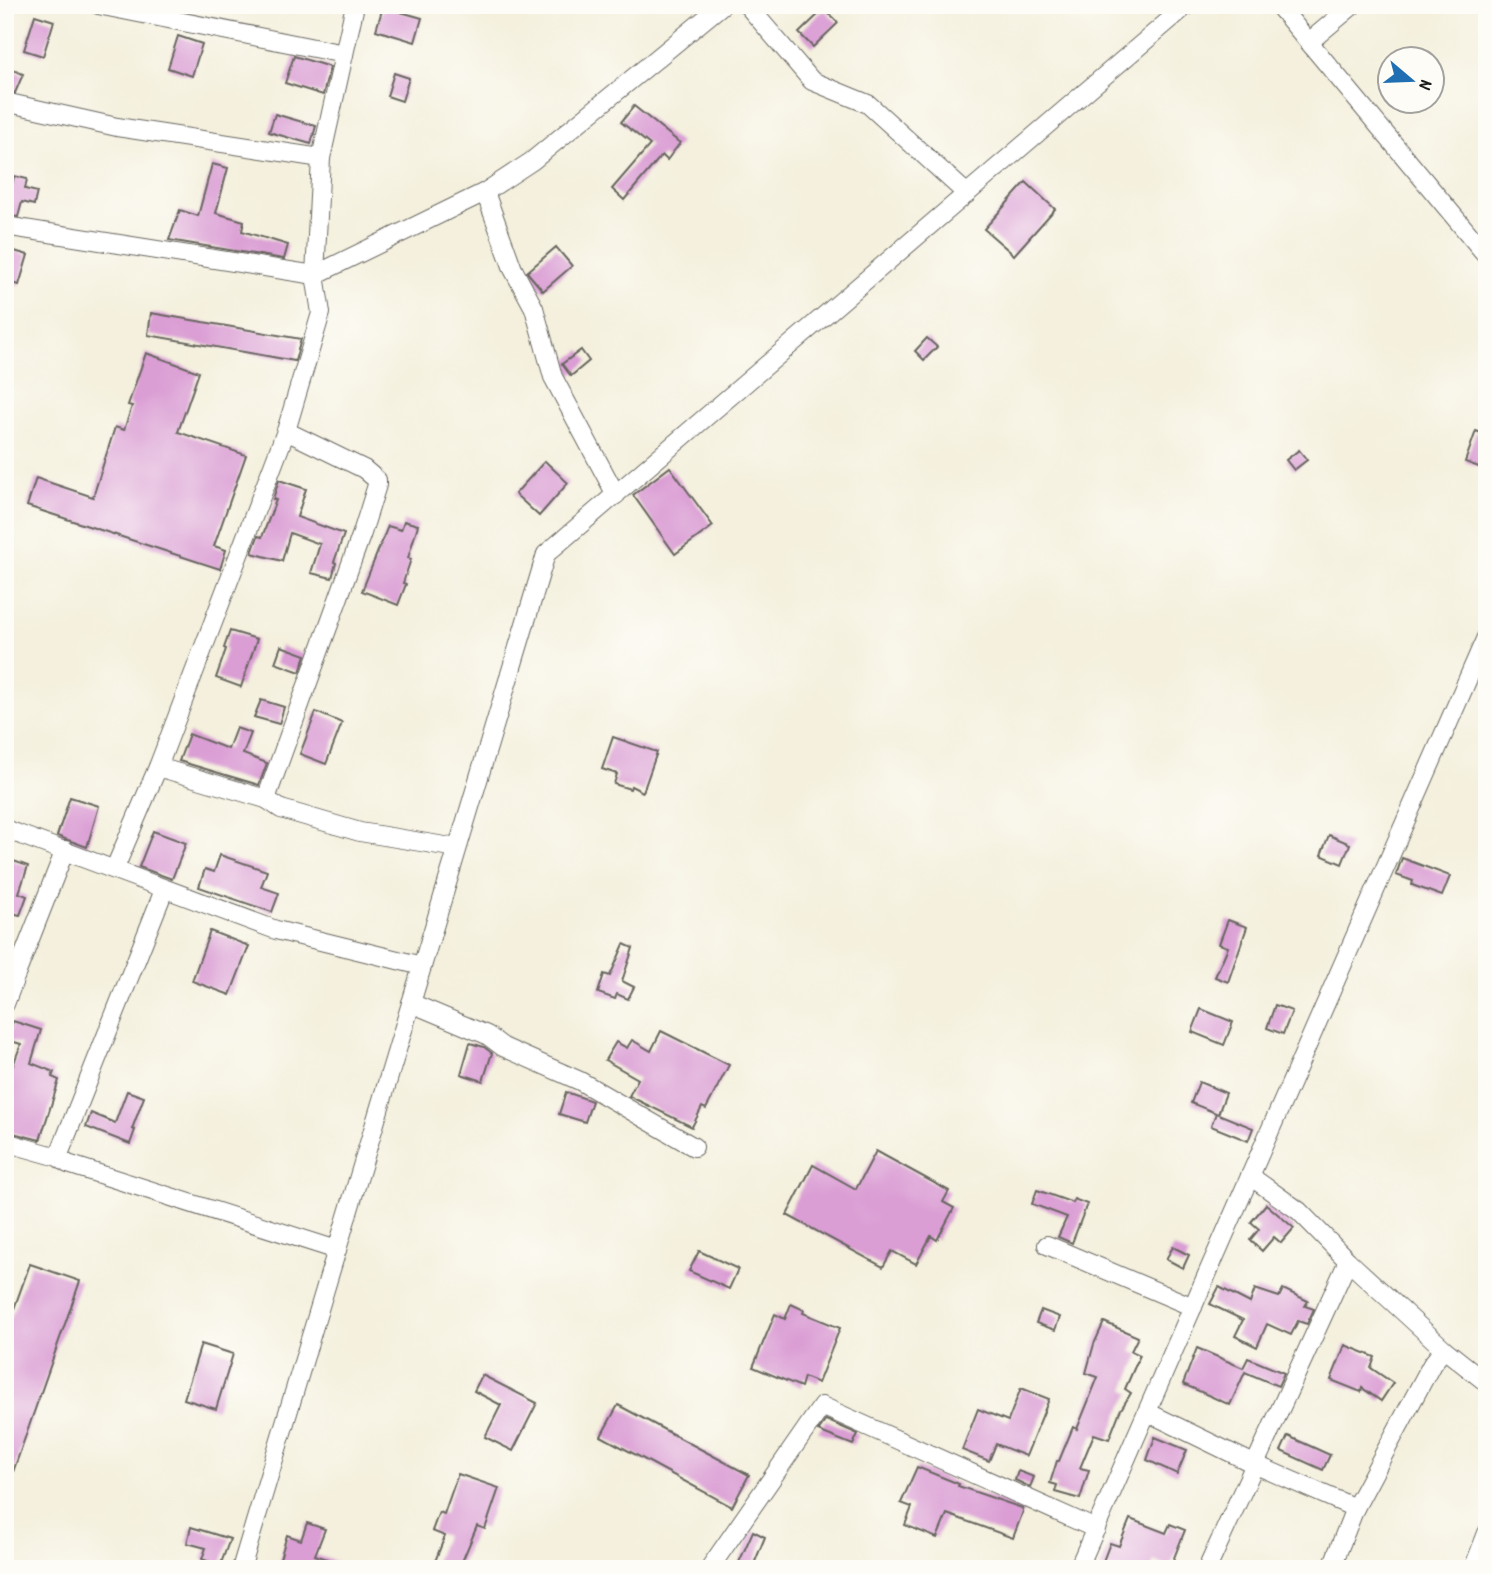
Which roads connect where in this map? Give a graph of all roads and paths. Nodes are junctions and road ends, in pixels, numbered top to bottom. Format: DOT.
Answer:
graph roads {
  1 [pos="98,5"];
  2 [pos="355,5"];
  3 [pos="722,5"];
  4 [pos="747,5"];
  5 [pos="1187,5"];
  6 [pos="1279,5"];
  7 [pos="1353,5"];
  8 [pos="1309,42"];
  9 [pos="344,54"];
  10 [pos="5,102"];
  11 [pos="321,158"];
  12 [pos="485,192"];
  13 [pos="967,194"];
  14 [pos="5,226"];
  15 [pos="1487,256"];
  16 [pos="315,275"];
  17 [pos="286,431"];
  18 [pos="616,495"];
  19 [pos="1487,635"];
  20 [pos="158,767"];
  21 [pos="266,799"];
  22 [pos="5,829"];
  23 [pos="457,848"];
  24 [pos="65,850"];
  25 [pos="115,868"];
  26 [pos="164,890"];
  27 [pos="422,966"];
  28 [pos="11,970"];
  29 [pos="411,1003"];
  30 [pos="5,1004"];
  31 [pos="5,1142"];
  32 [pos="694,1147"];
  33 [pos="58,1157"];
  34 [pos="1250,1176"];
  35 [pos="1047,1245"];
  36 [pos="337,1250"];
  37 [pos="1348,1261"];
  38 [pos="1193,1307"];
  39 [pos="1444,1349"];
  40 [pos="1487,1383"];
  41 [pos="1147,1412"];
  42 [pos="1256,1465"];
  43 [pos="1355,1508"];
  44 [pos="1096,1529"];
  45 [pos="1487,1533"];
  46 [pos="241,1569"];
  47 [pos="709,1569"];
  48 [pos="1078,1569"];
  49 [pos="1207,1569"];
  50 [pos="1331,1569"];
  51 [pos="1473,1569"];
  1 -- 9 [label="street"];
  2 -- 9 [label="street"];
  3 -- 12 [label="street"];
  4 -- 13 [label="street"];
  5 -- 13 [label="street"];
  6 -- 8 [label="street"];
  7 -- 8 [label="street"];
  8 -- 15 [label="street"];
  9 -- 11 [label="street"];
  10 -- 11 [label="street"];
  11 -- 16 [label="street"];
  12 -- 16 [label="street"];
  12 -- 18 [label="street"];
  13 -- 18 [label="street"];
  14 -- 16 [label="street"];
  16 -- 17 [label="street"];
  17 -- 20 [label="street"];
  17 -- 21 [label="street"];
  18 -- 23 [label="street"];
  19 -- 34 [label="street"];
  20 -- 21 [label="street"];
  20 -- 25 [label="street"];
  21 -- 23 [label="street"];
  22 -- 24 [label="street"];
  23 -- 27 [label="street"];
  24 -- 25 [label="street"];
  24 -- 28 [label="street"];
  25 -- 26 [label="street"];
  26 -- 27 [label="street"];
  26 -- 33 [label="street"];
  27 -- 29 [label="street"];
  28 -- 30 [label="street"];
  29 -- 32 [label="street"];
  29 -- 36 [label="street"];
  31 -- 33 [label="street"];
  33 -- 36 [label="street"];
  34 -- 37 [label="street"];
  34 -- 38 [label="street"];
  35 -- 38 [label="street"];
  36 -- 46 [label="street"];
  37 -- 39 [label="street"];
  37 -- 42 [label="street"];
  38 -- 41 [label="street"];
  39 -- 40 [label="street"];
  39 -- 43 [label="street"];
  41 -- 42 [label="street"];
  41 -- 44 [label="street"];
  42 -- 43 [label="street"];
  42 -- 49 [label="street"];
  43 -- 50 [label="street"];
  44 -- 47 [label="street"];
  44 -- 48 [label="street"];
  45 -- 51 [label="street"];
}
